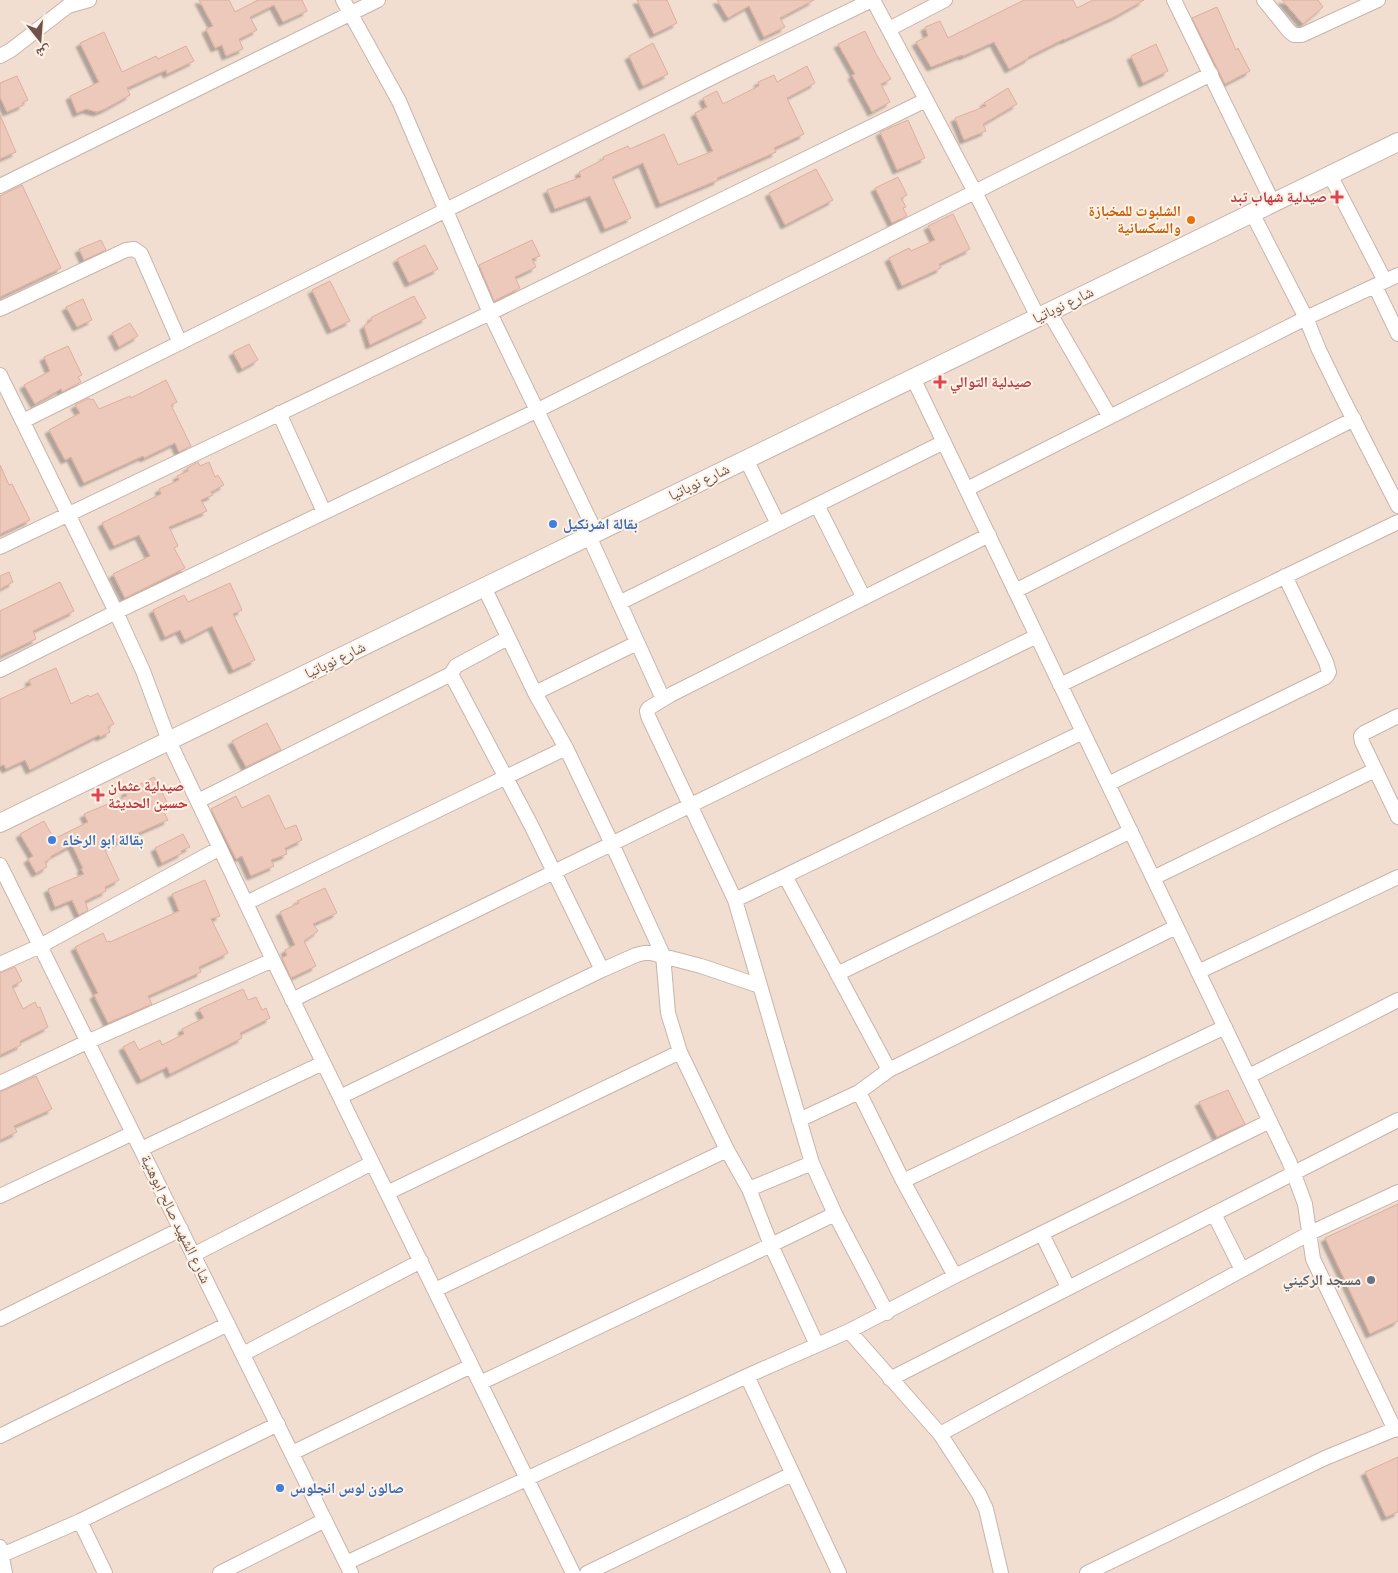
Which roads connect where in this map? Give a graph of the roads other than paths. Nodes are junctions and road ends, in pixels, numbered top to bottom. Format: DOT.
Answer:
graph roads {
  1 [pos="89,0"];
  2 [pos="344,0"];
  3 [pos="378,0"];
  4 [pos="873,0"];
  5 [pos="945,0"];
  6 [pos="1264,0"];
  7 [pos="1378,0"];
  8 [pos="1180,2"];
  9 [pos="67,3"];
  10 [pos="352,14"];
  11 [pos="889,29"];
  12 [pos="0,56"];
  13 [pos="1210,74"];
  14 [pos="926,100"];
  15 [pos="1398,142"];
  16 [pos="1330,175"];
  17 [pos="0,186"];
  18 [pos="976,192"];
  19 [pos="1273,203"];
  20 [pos="445,212"];
  21 [pos="1252,213"];
  22 [pos="1386,281"];
  23 [pos="0,310"];
  24 [pos="490,313"];
  25 [pos="1044,314"];
  26 [pos="1306,318"];
  27 [pos="1398,334"];
  28 [pos="180,343"];
  29 [pos="0,374"];
  30 [pos="913,378"];
  31 [pos="536,411"];
  32 [pos="280,413"];
  33 [pos="1110,417"];
  34 [pos="1354,419"];
  35 [pos="23,421"];
  36 [pos="944,442"];
  37 [pos="746,459"];
  38 [pos="967,489"];
  39 [pos="817,505"];
  40 [pos="1398,506"];
  41 [pos="324,512"];
  42 [pos="68,514"];
  43 [pos="1398,522"];
  44 [pos="778,524"];
  45 [pos="592,534"];
  46 [pos="989,535"];
  47 [pos="0,547"];
  48 [pos="1285,576"];
  49 [pos="484,587"];
  50 [pos="1015,591"];
  51 [pos="864,598"];
  52 [pos="619,603"];
  53 [pos="116,612"];
  54 [pos="1037,636"];
  55 [pos="508,638"];
  56 [pos="637,643"];
  57 [pos="0,670"];
  58 [pos="452,674"];
  59 [pos="1060,685"];
  60 [pos="535,693"];
  61 [pos="663,699"];
  62 [pos="1398,716"];
  63 [pos="1083,732"];
  64 [pos="169,741"];
  65 [pos="566,748"];
  66 [pos="1375,770"];
  67 [pos="507,778"];
  68 [pos="1108,784"];
  69 [pos="198,801"];
  70 [pos="691,806"];
  71 [pos="1398,817"];
  72 [pos="0,823"];
  73 [pos="1131,832"];
  74 [pos="612,844"];
  75 [pos="220,848"];
  76 [pos="0,865"];
  77 [pos="553,870"];
  78 [pos="785,876"];
  79 [pos="1398,877"];
  80 [pos="1153,878"];
  81 [pos="735,900"];
  82 [pos="246,903"];
  83 [pos="1176,927"];
  84 [pos="40,946"];
  85 [pos="663,955"];
  86 [pos="273,960"];
  87 [pos="0,964"];
  88 [pos="602,970"];
  89 [pos="1198,972"];
  90 [pos="837,974"];
  91 [pos="760,986"];
  92 [pos="292,1000"];
  93 [pos="1398,1000"];
  94 [pos="1225,1027"];
  95 [pos="87,1042"];
  96 [pos="680,1052"];
  97 [pos="323,1063"];
  98 [pos="889,1070"];
  99 [pos="1249,1076"];
  100 [pos="0,1083"];
  101 [pos="859,1092"];
  102 [pos="340,1097"];
  103 [pos="799,1120"];
  104 [pos="1398,1120"];
  105 [pos="1270,1121"];
  106 [pos="133,1133"];
  107 [pos="141,1149"];
  108 [pos="727,1150"];
  109 [pos="372,1163"];
  110 [pos="812,1163"];
  111 [pos="1294,1173"];
  112 [pos="903,1182"];
  113 [pos="749,1189"];
  114 [pos="1398,1192"];
  115 [pos="387,1193"];
  116 [pos="0,1196"];
  117 [pos="835,1214"];
  118 [pos="1214,1214"];
  119 [pos="181,1229"];
  120 [pos="1310,1233"];
  121 [pos="1042,1234"];
  122 [pos="771,1245"];
  123 [pos="194,1255"];
  124 [pos="421,1261"];
  125 [pos="1242,1270"];
  126 [pos="955,1276"];
  127 [pos="1068,1287"];
  128 [pos="435,1290"];
  129 [pos="886,1313"];
  130 [pos="0,1319"];
  131 [pos="228,1324"];
  132 [pos="849,1331"];
  133 [pos="817,1345"];
  134 [pos="243,1354"];
  135 [pos="471,1366"];
  136 [pos="747,1376"];
  137 [pos="890,1379"];
  138 [pos="480,1383"];
  139 [pos="278,1424"];
  140 [pos="1396,1429"];
  141 [pos="940,1434"];
  142 [pos="0,1436"];
  143 [pos="292,1453"];
  144 [pos="792,1474"];
  145 [pos="526,1480"];
  146 [pos="325,1520"];
  147 [pos="80,1521"];
  148 [pos="1,1551"];
  149 [pos="348,1568"];
  150 [pos="837,1572"];
  151 [pos="1090,1572"];
  152 [pos="5,1573"];
  153 [pos="105,1573"];
  154 [pos="220,1573"];
  155 [pos="573,1573"];
  156 [pos="587,1573"];
  157 [pos="1001,1573"];
  1 -- 9 [label="street"];
  2 -- 10 [label="street"];
  3 -- 10 [label="street"];
  4 -- 11 [label="street"];
  4 -- 20 [label="street"];
  5 -- 11 [label="street"];
  6 -- 7 [label="street"];
  8 -- 13 [label="street"];
  9 -- 12 [label="street"];
  10 -- 17 [label="street"];
  10 -- 20 [label="street"];
  11 -- 14 [label="street"];
  13 -- 18 [label="street"];
  13 -- 19 [label="street"];
  14 -- 18 [label="street"];
  14 -- 24 [label="street"];
  15 -- 16 [label="street, شارع نوباتيا"];
  16 -- 19 [label="street, شارع نوباتيا"];
  16 -- 22 [label="street"];
  18 -- 25 [label="street"];
  18 -- 31 [label="street"];
  19 -- 21 [label="street, شارع نوباتيا"];
  20 -- 24 [label="street"];
  20 -- 28 [label="street"];
  21 -- 25 [label="street, شارع نوباتيا"];
  21 -- 26 [label="street"];
  22 -- 26 [label="street"];
  22 -- 27 [label="street"];
  23 -- 28 [label="street"];
  24 -- 31 [label="street"];
  24 -- 32 [label="street"];
  25 -- 30 [label="street, شارع نوباتيا"];
  25 -- 33 [label="street"];
  26 -- 33 [label="street"];
  26 -- 34 [label="street"];
  28 -- 35 [label="street"];
  29 -- 35 [label="street"];
  30 -- 36 [label="street"];
  30 -- 37 [label="street, شارع نوباتيا"];
  31 -- 41 [label="street"];
  31 -- 45 [label="street"];
  32 -- 41 [label="street"];
  32 -- 42 [label="street"];
  33 -- 38 [label="street"];
  34 -- 40 [label="street"];
  34 -- 50 [label="street"];
  35 -- 42 [label="street"];
  36 -- 38 [label="street"];
  36 -- 39 [label="street"];
  37 -- 44 [label="street"];
  37 -- 45 [label="street, شارع نوباتيا"];
  38 -- 46 [label="street"];
  39 -- 44 [label="street"];
  39 -- 51 [label="street"];
  41 -- 53 [label="street"];
  42 -- 47 [label="street"];
  42 -- 53 [label="street"];
  43 -- 48 [label="street"];
  44 -- 52 [label="street"];
  45 -- 49 [label="street, شارع نوباتيا"];
  45 -- 52 [label="street"];
  46 -- 50 [label="street"];
  46 -- 51 [label="street"];
  48 -- 59 [label="street"];
  48 -- 68 [label="street"];
  49 -- 55 [label="street"];
  49 -- 64 [label="street, شارع نوباتيا"];
  50 -- 54 [label="street"];
  51 -- 61 [label="street"];
  52 -- 56 [label="street"];
  53 -- 57 [label="street"];
  53 -- 64 [label="street"];
  54 -- 59 [label="street"];
  54 -- 70 [label="street"];
  55 -- 58 [label="street"];
  55 -- 60 [label="street"];
  56 -- 60 [label="street"];
  56 -- 61 [label="street"];
  58 -- 67 [label="street"];
  58 -- 69 [label="street"];
  59 -- 63 [label="street"];
  60 -- 65 [label="street"];
  61 -- 70 [label="street"];
  62 -- 66 [label="street"];
  63 -- 68 [label="street"];
  63 -- 78 [label="street"];
  64 -- 69 [label="street"];
  64 -- 72 [label="street, شارع نوباتيا"];
  65 -- 67 [label="street"];
  65 -- 74 [label="street"];
  66 -- 71 [label="street"];
  66 -- 80 [label="street"];
  67 -- 77 [label="street"];
  67 -- 82 [label="street"];
  68 -- 73 [label="street"];
  69 -- 75 [label="street"];
  70 -- 74 [label="street"];
  70 -- 81 [label="street"];
  73 -- 80 [label="street"];
  73 -- 90 [label="street"];
  74 -- 77 [label="street"];
  74 -- 85 [label="street"];
  75 -- 82 [label="street"];
  75 -- 84 [label="street"];
  76 -- 84 [label="street, شارع الشهيد صالح ابوهنية"];
  77 -- 88 [label="street"];
  77 -- 92 [label="street"];
  78 -- 81 [label="street"];
  78 -- 90 [label="street"];
  79 -- 89 [label="street"];
  80 -- 83 [label="street"];
  81 -- 91 [label="street"];
  82 -- 86 [label="street"];
  83 -- 89 [label="street"];
  83 -- 98 [label="street"];
  84 -- 87 [label="street"];
  84 -- 95 [label="street, شارع الشهيد صالح ابوهنية"];
  85 -- 88 [label="street"];
  85 -- 91 [label="street"];
  85 -- 96 [label="street"];
  86 -- 92 [label="street"];
  86 -- 95 [label="street"];
  88 -- 102 [label="street"];
  89 -- 94 [label="street"];
  90 -- 98 [label="street"];
  91 -- 103 [label="street"];
  92 -- 97 [label="street"];
  93 -- 99 [label="street"];
  94 -- 99 [label="street"];
  94 -- 112 [label="street"];
  95 -- 100 [label="street"];
  95 -- 106 [label="street, شارع الشهيد صالح ابوهنية"];
  96 -- 108 [label="street"];
  96 -- 115 [label="street"];
  97 -- 102 [label="street"];
  97 -- 107 [label="street"];
  98 -- 101 [label="street"];
  99 -- 105 [label="street"];
  101 -- 103 [label="street"];
  101 -- 112 [label="street"];
  102 -- 109 [label="street"];
  103 -- 110 [label="street"];
  104 -- 111 [label="street"];
  105 -- 111 [label="street"];
  105 -- 121 [label="street"];
  106 -- 107 [label="street, شارع الشهيد صالح ابوهنية"];
  106 -- 116 [label="street"];
  107 -- 119 [label="street, شارع الشهيد صالح ابوهنية"];
  108 -- 113 [label="street"];
  108 -- 128 [label="street"];
  109 -- 115 [label="street"];
  109 -- 123 [label="street"];
  110 -- 113 [label="street"];
  110 -- 117 [label="street"];
  111 -- 118 [label="street"];
  111 -- 120 [label="street"];
  112 -- 126 [label="street"];
  113 -- 122 [label="street"];
  114 -- 120 [label="street"];
  115 -- 124 [label="street"];
  117 -- 122 [label="street"];
  117 -- 129 [label="street"];
  118 -- 125 [label="street"];
  118 -- 127 [label="street"];
  119 -- 123 [label="street, شارع الشهيد صالح ابوهنية"];
  119 -- 130 [label="street"];
  120 -- 125 [label="street"];
  120 -- 140 [label="street"];
  121 -- 126 [label="street"];
  121 -- 127 [label="street"];
  122 -- 133 [label="street"];
  122 -- 138 [label="street"];
  123 -- 131 [label="street, شارع الشهيد صالح ابوهنية"];
  124 -- 128 [label="street"];
  124 -- 134 [label="street"];
  125 -- 141 [label="street"];
  126 -- 129 [label="street"];
  127 -- 137 [label="street"];
  128 -- 135 [label="street"];
  129 -- 132 [label="street"];
  131 -- 134 [label="street, شارع الشهيد صالح ابوهنية"];
  131 -- 142 [label="street"];
  132 -- 133 [label="street"];
  132 -- 137 [label="street"];
  133 -- 136 [label="street"];
  134 -- 139 [label="street, شارع الشهيد صالح ابوهنية"];
  135 -- 138 [label="street"];
  135 -- 143 [label="street"];
  136 -- 144 [label="street"];
  136 -- 145 [label="street"];
  137 -- 141 [label="street"];
  138 -- 145 [label="street"];
  139 -- 143 [label="street, شارع الشهيد صالح ابوهنية"];
  139 -- 147 [label="street"];
  140 -- 151 [label="street"];
  141 -- 157 [label="street"];
  143 -- 146 [label="street, شارع الشهيد صالح ابوهنية"];
  144 -- 150 [label="street"];
  144 -- 156 [label="street"];
  145 -- 149 [label="street"];
  145 -- 155 [label="street"];
  146 -- 149 [label="street, شارع الشهيد صالح ابوهنية"];
  146 -- 154 [label="street"];
  147 -- 148 [label="street"];
  147 -- 153 [label="street"];
  148 -- 152 [label="street"];
}
